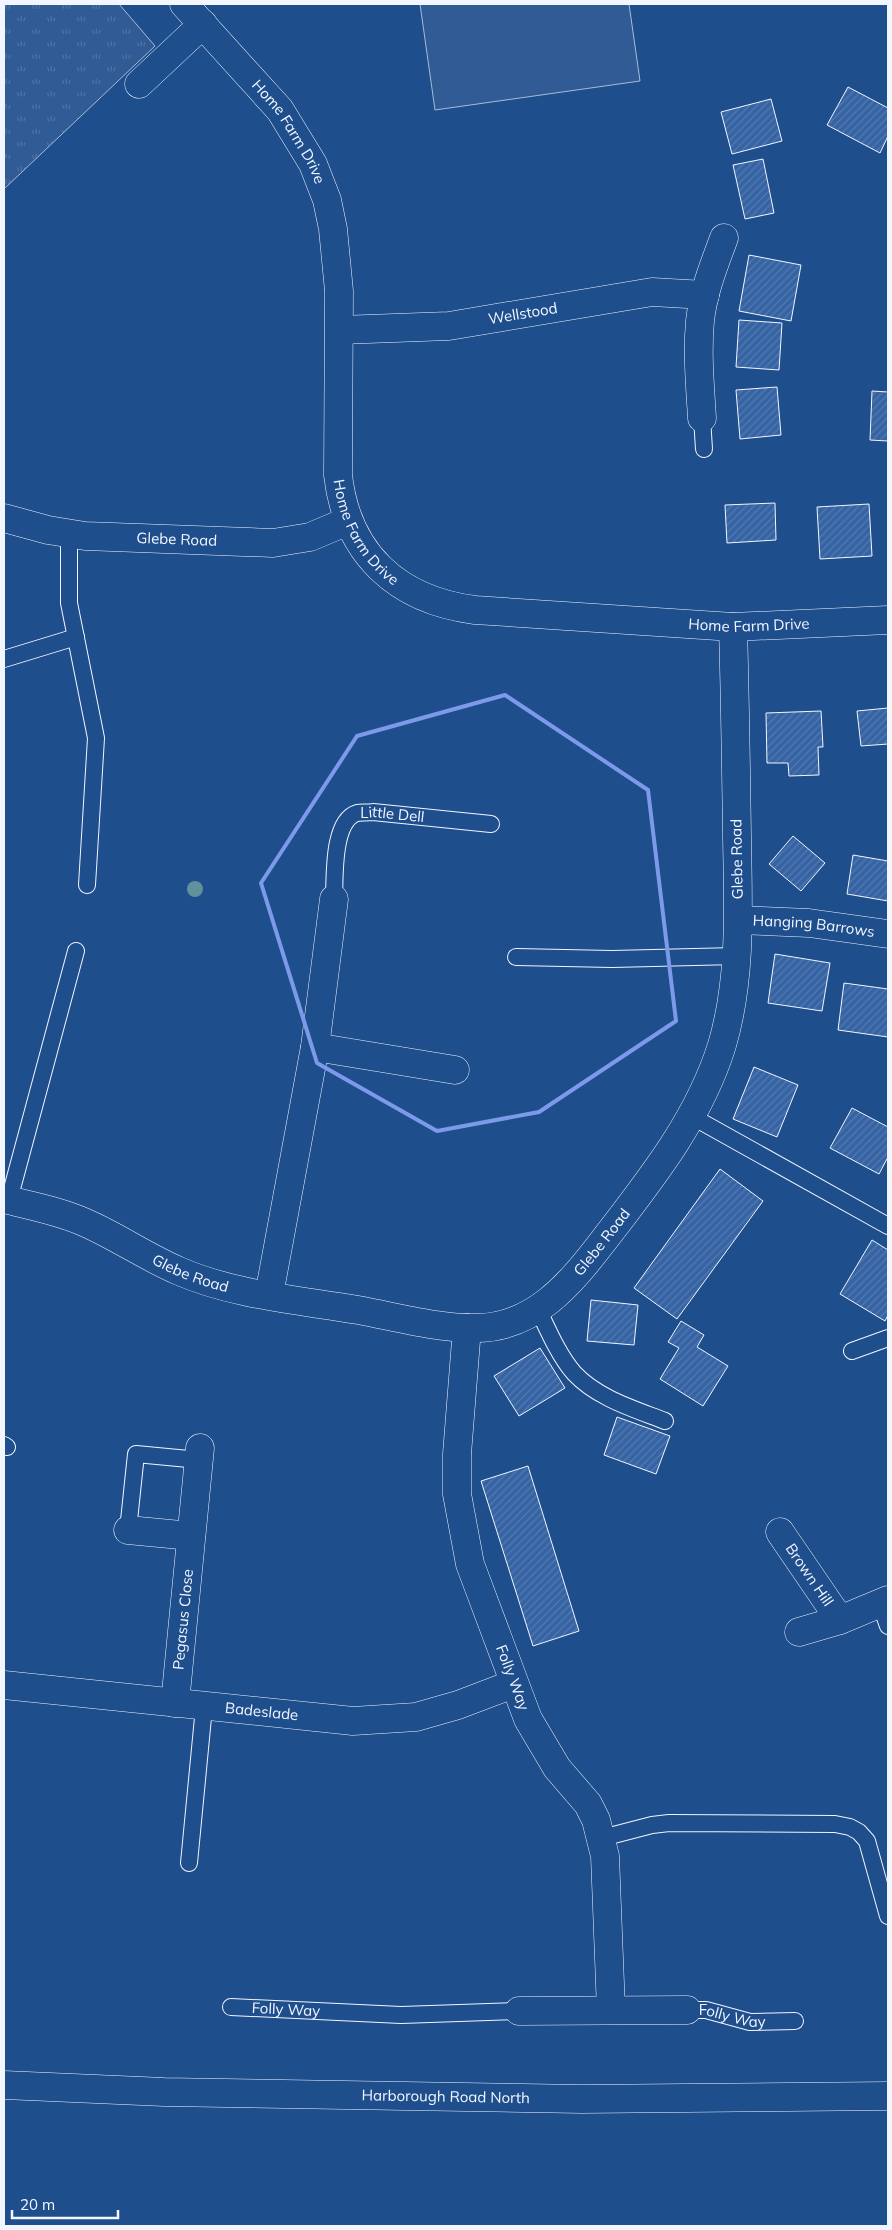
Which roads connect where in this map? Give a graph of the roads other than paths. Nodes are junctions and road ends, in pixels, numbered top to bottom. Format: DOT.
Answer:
graph roads {
  1 [pos="184,4"];
  2 [pos="203,24"];
  3 [pos="139,84"];
  4 [pos="724,238"];
  5 [pos="705,295"];
  6 [pos="340,330"];
  7 [pos="702,418"];
  8 [pos="704,449"];
  9 [pos="4,518"];
  10 [pos="348,521"];
  11 [pos="69,534"];
  12 [pos="888,620"];
  13 [pos="733,626"];
  14 [pos="76,637"];
  15 [pos="4,659"];
  16 [pos="491,824"];
  17 [pos="87,885"];
  18 [pos="334,899"];
  19 [pos="738,920"];
  20 [pos="888,934"];
  21 [pos="76,951"];
  22 [pos="736,956"];
  23 [pos="516,957"];
  24 [pos="315,1047"];
  25 [pos="455,1070"];
  26 [pos="690,1116"];
  27 [pos="6,1200"];
  28 [pos="888,1226"];
  29 [pos="269,1295"];
  30 [pos="538,1309"];
  31 [pos="467,1328"];
  32 [pos="888,1338"];
  33 [pos="852,1351"];
  34 [pos="665,1421"];
  35 [pos="199,1454"];
  36 [pos="128,1530"];
  37 [pos="780,1532"];
  38 [pos="191,1536"];
  39 [pos="885,1609"];
  40 [pos="840,1620"];
  41 [pos="799,1632"];
  42 [pos="513,1684"];
  43 [pos="4,1685"];
  44 [pos="175,1704"];
  45 [pos="204,1707"];
  46 [pos="602,1838"];
  47 [pos="189,1863"];
  48 [pos="888,1916"];
  49 [pos="231,2007"];
  50 [pos="611,2010"];
  51 [pos="687,2010"];
  52 [pos="518,2011"];
  53 [pos="795,2022"];
  54 [pos="4,2085"];
  55 [pos="888,2096"];
  1 -- 2 [label="main road, Home Farm Drive"];
  2 -- 3 [label="main road"];
  2 -- 6 [label="main road, Home Farm Drive"];
  4 -- 5 [label="main road"];
  5 -- 6 [label="main road, Wellstood"];
  5 -- 7 [label="main road"];
  6 -- 10 [label="main road, Home Farm Drive"];
  7 -- 8 [label="lane"];
  9 -- 11 [label="main road, Glebe Road"];
  10 -- 11 [label="main road, Glebe Road"];
  10 -- 13 [label="main road, Home Farm Drive"];
  11 -- 14 [label="lane"];
  12 -- 13 [label="main road, Home Farm Drive"];
  13 -- 19 [label="main road, Glebe Road"];
  14 -- 15 [label="lane"];
  14 -- 17 [label="lane"];
  16 -- 18 [label="lane, Little Dell"];
  18 -- 24 [label="main road"];
  19 -- 20 [label="main road, Hanging Barrows"];
  19 -- 22 [label="main road, Glebe Road"];
  21 -- 27 [label="lane"];
  22 -- 23 [label="lane"];
  22 -- 26 [label="main road, Glebe Road"];
  24 -- 25 [label="main road"];
  24 -- 29 [label="main road"];
  26 -- 28 [label="lane"];
  26 -- 30 [label="main road, Glebe Road"];
  27 -- 29 [label="main road, Glebe Road"];
  29 -- 31 [label="main road, Glebe Road"];
  30 -- 31 [label="main road, Glebe Road"];
  30 -- 34 [label="lane"];
  31 -- 42 [label="main road, Folly Way"];
  32 -- 33 [label="lane"];
  35 -- 36 [label="lane"];
  35 -- 38 [label="main road, Pegasus Close"];
  36 -- 38 [label="main road"];
  37 -- 40 [label="main road, Brown Hill"];
  38 -- 44 [label="main road, Pegasus Close"];
  39 -- 40 [label="main road, Brown Hill"];
  40 -- 41 [label="main road, Brown Hill"];
  42 -- 45 [label="main road, Badeslade"];
  42 -- 46 [label="main road, Folly Way"];
  43 -- 44 [label="main road, Badeslade"];
  44 -- 45 [label="main road, Badeslade"];
  45 -- 47 [label="lane"];
  46 -- 48 [label="lane"];
  46 -- 50 [label="main road, Folly Way"];
  49 -- 52 [label="lane, Folly Way"];
  50 -- 51 [label="main road, Folly Way"];
  50 -- 52 [label="main road, Folly Way"];
  51 -- 53 [label="lane, Folly Way"];
  54 -- 55 [label="main road, Harborough Road North"];
}
